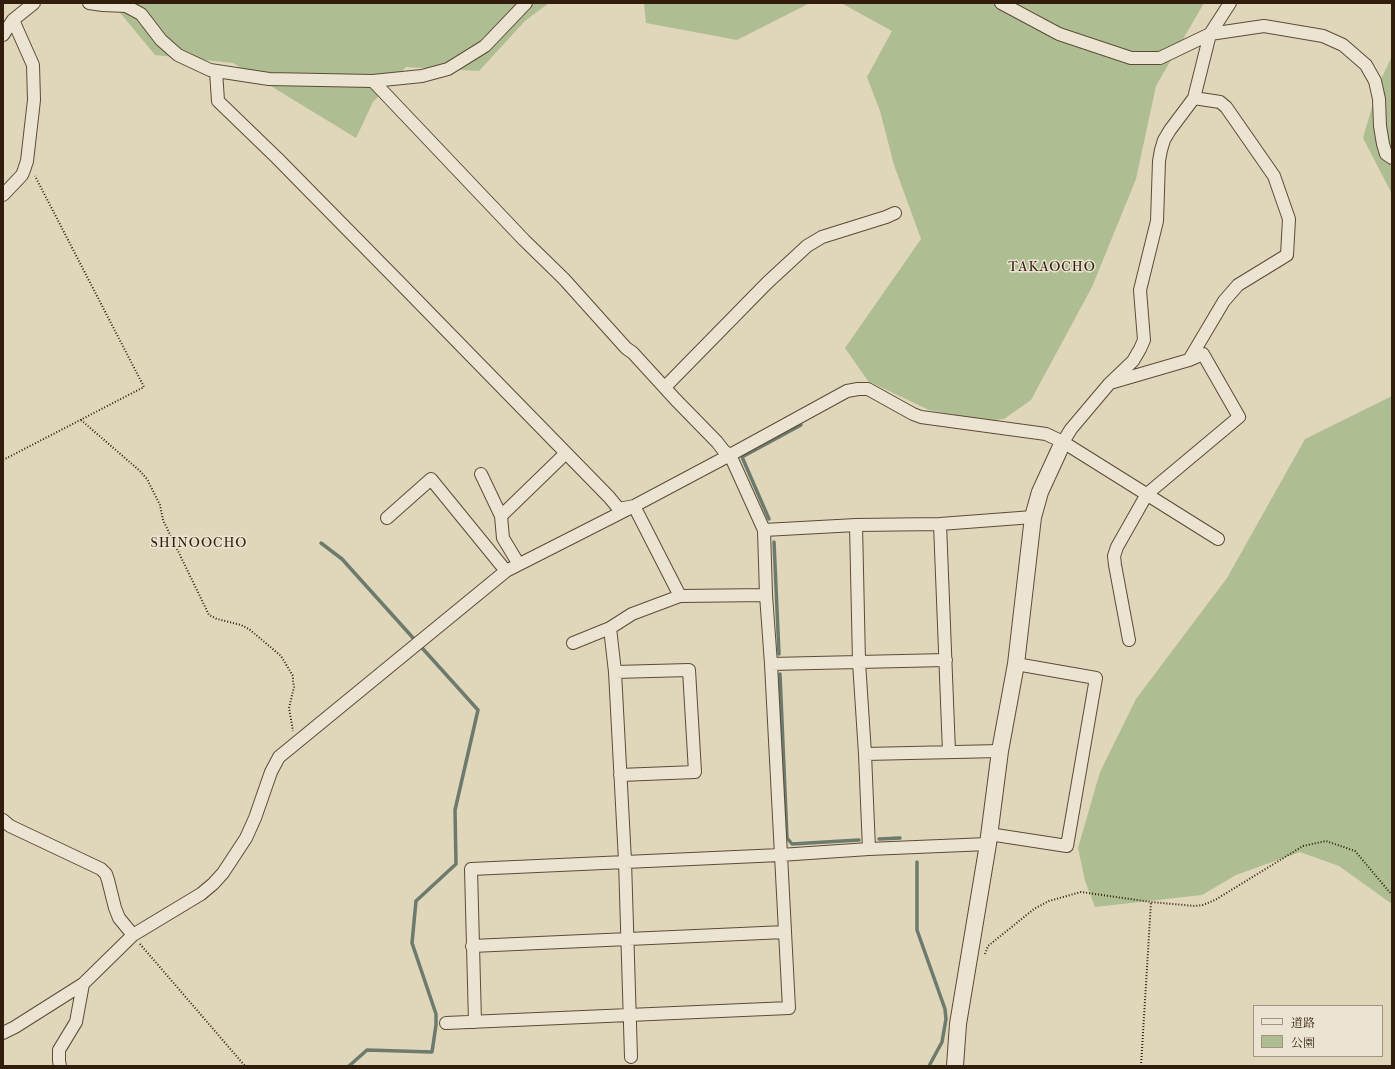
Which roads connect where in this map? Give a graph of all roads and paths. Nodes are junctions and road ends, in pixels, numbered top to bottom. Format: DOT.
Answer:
graph roads {
  1 [pos="34,3"];
  2 [pos="89,3"];
  3 [pos="526,3"];
  4 [pos="1001,3"];
  5 [pos="1230,3"];
  6 [pos="14,20"];
  7 [pos="1210,34"];
  8 [pos="3,36"];
  9 [pos="216,71"];
  10 [pos="373,80"];
  11 [pos="1194,98"];
  12 [pos="1392,158"];
  13 [pos="27,161"];
  14 [pos="3,195"];
  15 [pos="895,213"];
  16 [pos="1190,360"];
  17 [pos="1109,384"];
  18 [pos="665,387"];
  19 [pos="81,420"];
  20 [pos="1063,442"];
  21 [pos="566,453"];
  22 [pos="730,455"];
  23 [pos="3,460"];
  24 [pos="481,474"];
  25 [pos="1147,494"];
  26 [pos="634,506"];
  27 [pos="501,516"];
  28 [pos="1033,517"];
  29 [pos="387,518"];
  30 [pos="940,524"];
  31 [pos="856,525"];
  32 [pos="764,530"];
  33 [pos="1218,539"];
  34 [pos="518,563"];
  35 [pos="506,570"];
  36 [pos="766,595"];
  37 [pos="680,596"];
  38 [pos="610,628"];
  39 [pos="1129,640"];
  40 [pos="573,643"];
  41 [pos="946,660"];
  42 [pos="859,662"];
  43 [pos="771,664"];
  44 [pos="1016,664"];
  45 [pos="615,672"];
  46 [pos="296,742"];
  47 [pos="1000,751"];
  48 [pos="949,752"];
  49 [pos="865,754"];
  50 [pos="620,775"];
  51 [pos="3,820"];
  52 [pos="988,839"];
  53 [pos="869,849"];
  54 [pos="780,855"];
  55 [pos="625,861"];
  56 [pos="1392,895"];
  57 [pos="1151,902"];
  58 [pos="785,932"];
  59 [pos="133,935"];
  60 [pos="627,939"];
  61 [pos="472,946"];
  62 [pos="982,960"];
  63 [pos="83,984"];
  64 [pos="629,1015"];
  65 [pos="475,1022"];
  66 [pos="446,1023"];
  67 [pos="3,1033"];
  68 [pos="631,1057"];
  69 [pos="60,1066"];
  70 [pos="245,1066"];
  71 [pos="955,1066"];
  72 [pos="1141,1066"];
  1 -- 6 [label="street"];
  2 -- 9 [label="street"];
  3 -- 10 [label="street"];
  4 -- 7 [label="street"];
  5 -- 7 [label="street"];
  6 -- 8 [label="street"];
  6 -- 13 [label="street"];
  7 -- 11 [label="street"];
  7 -- 12 [label="street"];
  9 -- 10 [label="street"];
  9 -- 21 [label="street"];
  10 -- 18 [label="street"];
  11 -- 16 [label="street"];
  11 -- 17 [label="street"];
  13 -- 14 [label="street"];
  13 -- 19 [label="path"];
  15 -- 18 [label="street"];
  16 -- 17 [label="street"];
  16 -- 25 [label="street"];
  17 -- 20 [label="street"];
  18 -- 22 [label="street"];
  19 -- 23 [label="path"];
  19 -- 46 [label="path"];
  20 -- 22 [label="street"];
  20 -- 25 [label="street"];
  20 -- 28 [label="street"];
  21 -- 26 [label="street"];
  21 -- 27 [label="street"];
  22 -- 26 [label="street"];
  22 -- 32 [label="street"];
  24 -- 27 [label="street"];
  25 -- 33 [label="street"];
  25 -- 39 [label="street"];
  26 -- 34 [label="street"];
  26 -- 37 [label="street"];
  27 -- 34 [label="street"];
  28 -- 30 [label="street"];
  28 -- 44 [label="street"];
  29 -- 35 [label="street"];
  30 -- 31 [label="street"];
  30 -- 41 [label="street"];
  31 -- 32 [label="street"];
  31 -- 42 [label="street"];
  32 -- 36 [label="street"];
  34 -- 35 [label="street"];
  35 -- 46 [label="street"];
  36 -- 37 [label="street"];
  36 -- 43 [label="street"];
  37 -- 38 [label="street"];
  38 -- 40 [label="street"];
  38 -- 45 [label="street"];
  41 -- 42 [label="street"];
  41 -- 48 [label="street"];
  42 -- 43 [label="street"];
  42 -- 49 [label="street"];
  43 -- 54 [label="street"];
  44 -- 47 [label="street"];
  44 -- 52 [label="street"];
  45 -- 50 [label="street"];
  45 -- 50 [label="street"];
  46 -- 59 [label="street"];
  47 -- 48 [label="street"];
  47 -- 52 [label="street"];
  48 -- 49 [label="street"];
  49 -- 53 [label="street"];
  50 -- 55 [label="street"];
  51 -- 59 [label="street"];
  52 -- 53 [label="street"];
  52 -- 71 [label="street"];
  53 -- 54 [label="street"];
  54 -- 55 [label="street"];
  54 -- 58 [label="street"];
  55 -- 60 [label="street"];
  55 -- 61 [label="street"];
  56 -- 57 [label="path"];
  57 -- 62 [label="path"];
  57 -- 72 [label="path"];
  58 -- 60 [label="street"];
  58 -- 64 [label="street"];
  59 -- 63 [label="street"];
  59 -- 70 [label="path"];
  60 -- 61 [label="street"];
  60 -- 64 [label="street"];
  61 -- 65 [label="street"];
  63 -- 67 [label="street"];
  63 -- 69 [label="street"];
  64 -- 65 [label="street"];
  64 -- 68 [label="street"];
  65 -- 66 [label="street"];
}
